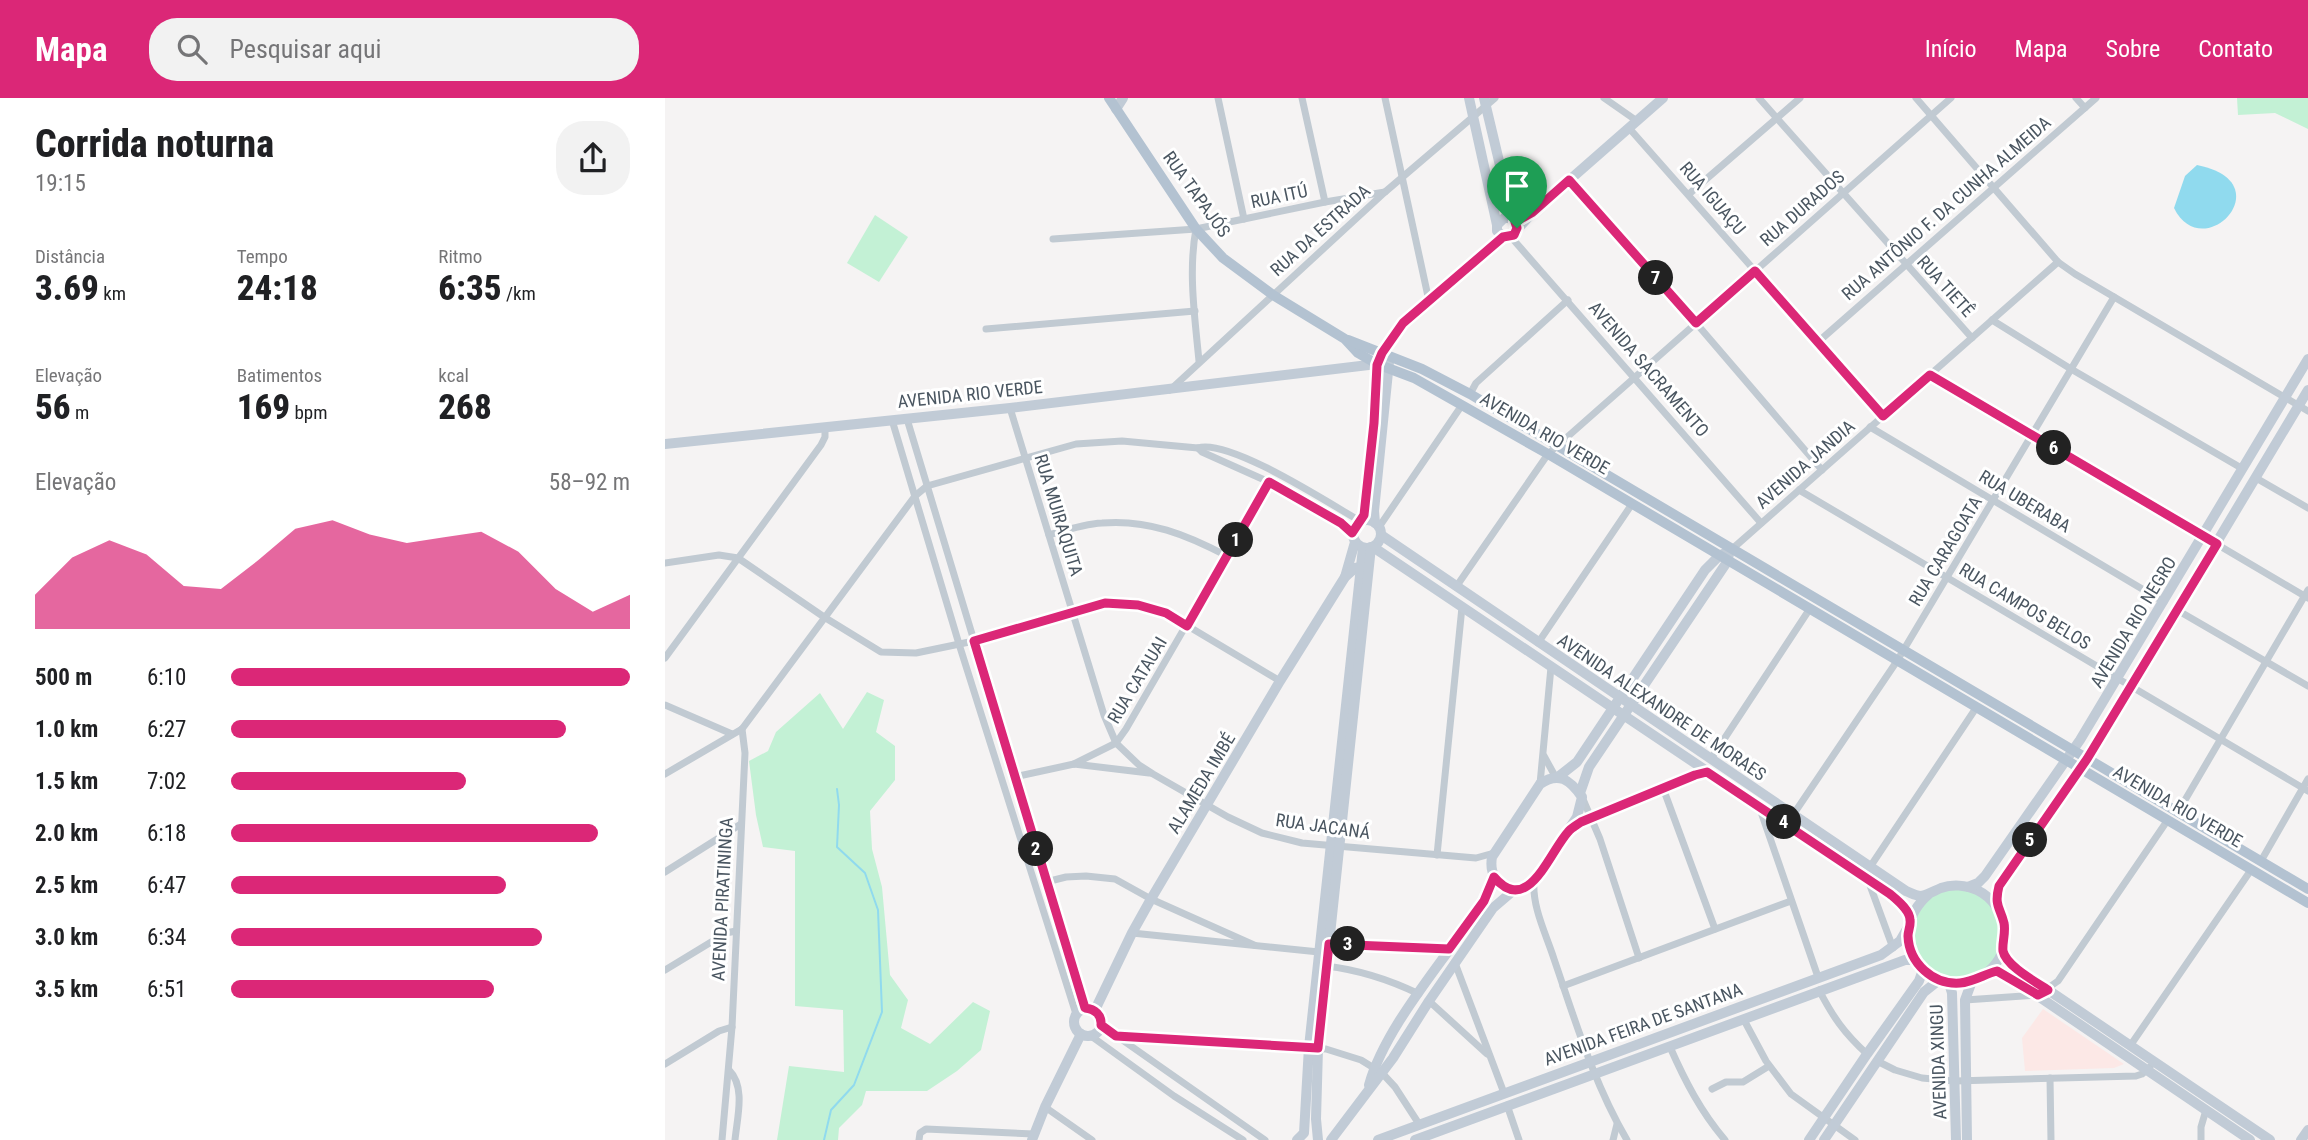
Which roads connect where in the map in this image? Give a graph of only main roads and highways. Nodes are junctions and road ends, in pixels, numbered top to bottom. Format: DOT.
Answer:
graph roads {
  1 [pos="1109,98"];
  2 [pos="1345,339"];
  3 [pos="1386,354"];
  4 [pos="1377,365"];
  5 [pos="2308,889"];
  6 [pos="2308,903"];
  1 -- 2 [label="main road, RUA TAPAJÓS"];
  2 -- 3 [label="main road, RUA TAPAJÓS"];
  2 -- 4 [label="main road, RUA TAPAJÓS"];
  3 -- 5 [label="main road, AVENIDA RIO VERDE"];
  4 -- 6 [label="main road, AVENIDA RIO VERDE"];
}
